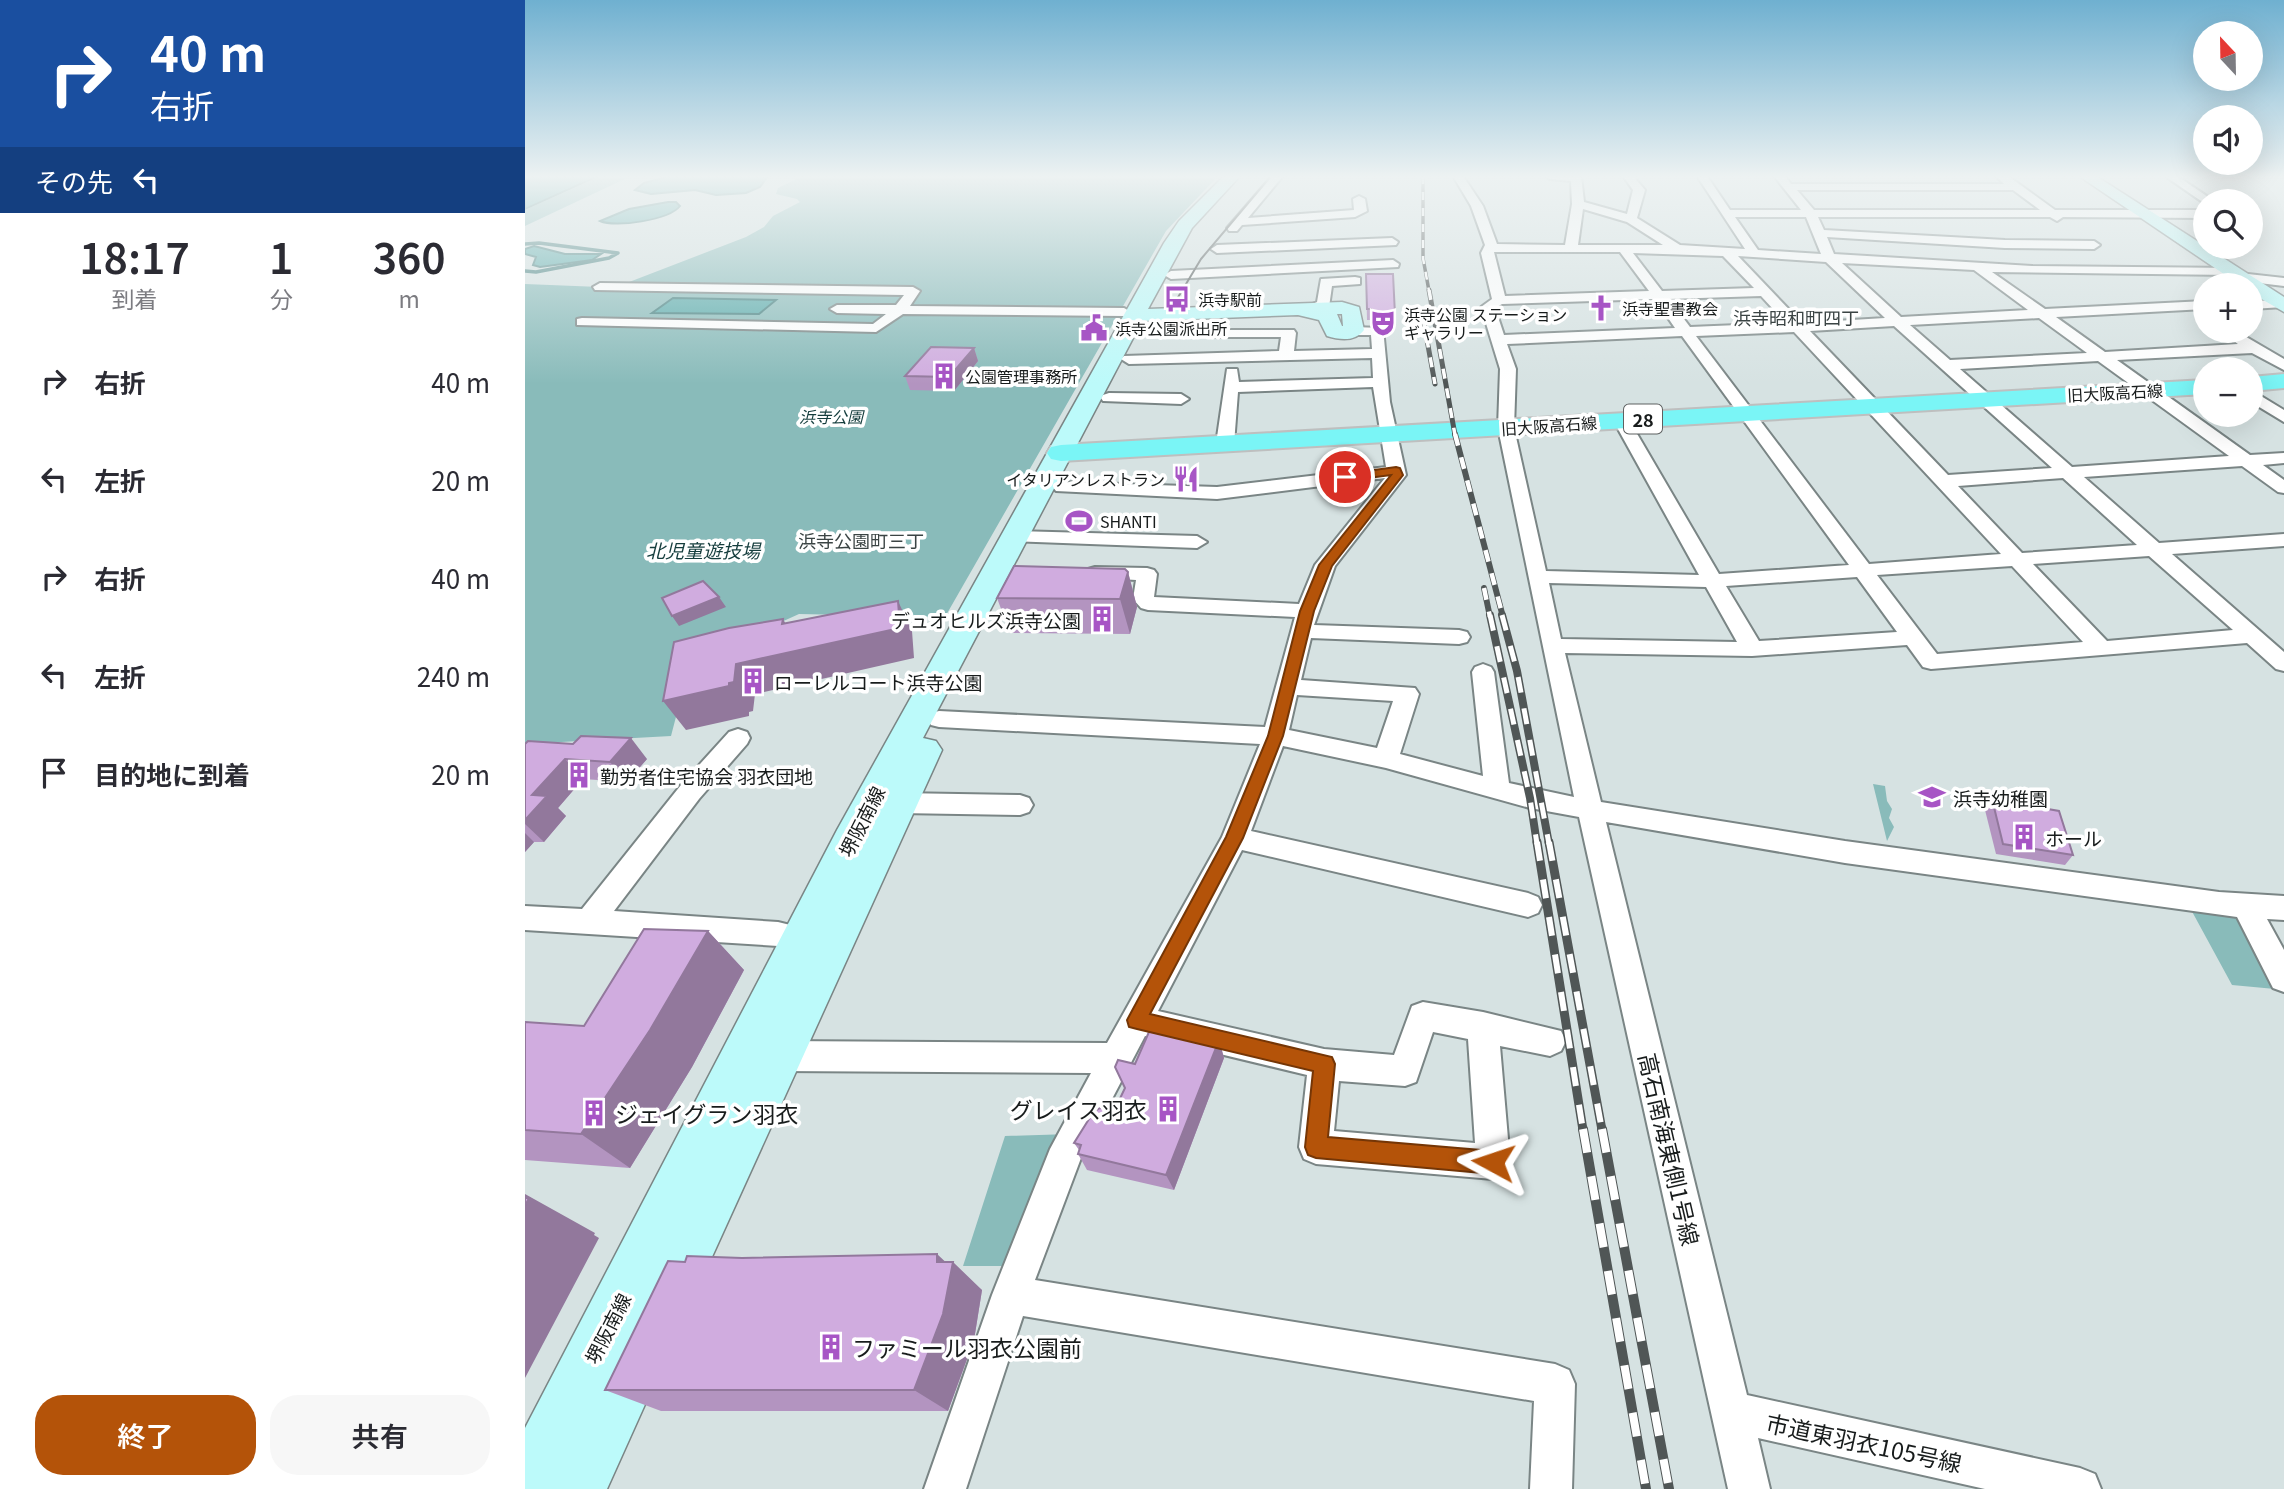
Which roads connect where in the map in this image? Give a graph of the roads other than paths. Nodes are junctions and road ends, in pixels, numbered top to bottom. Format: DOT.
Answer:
graph roads {
  1 [pos="1174,245"];
  2 [pos="1188,245"];
  3 [pos="1220,245"];
  4 [pos="1301,245"];
  5 [pos="1392,245"];
  6 [pos="1491,245"];
  7 [pos="1572,245"];
  8 [pos="1672,245"];
  9 [pos="1749,245"];
  10 [pos="1824,245"];
  11 [pos="2026,245"];
  12 [pos="2096,245"];
  13 [pos="2192,245"];
  14 [pos="1291,246"];
  15 [pos="1489,248"];
  16 [pos="1217,249"];
  17 [pos="1571,249"];
  18 [pos="1677,249"];
  19 [pos="1625,250"];
  20 [pos="1726,251"];
  21 [pos="2103,251"];
  22 [pos="1753,252"];
  23 [pos="1829,257"];
  24 [pos="1393,264"];
  25 [pos="1975,266"];
  26 [pos="1296,268"];
  27 [pos="2129,271"];
  28 [pos="1200,273"];
  29 [pos="2200,273"];
  30 [pos="2233,273"];
  31 [pos="1171,275"];
  32 [pos="2263,279"];
  33 [pos="1367,281"];
  34 [pos="1393,281"];
  35 [pos="2284,282"];
  36 [pos="600,287"];
  37 [pos="633,287"];
  38 [pos="860,290"];
  39 [pos="1766,292"];
  40 [pos="2263,292"];
  41 [pos="1659,296"];
  42 [pos="1499,300"];
  43 [pos="2263,305"];
  44 [pos="2282,305"];
  45 [pos="2185,306"];
  46 [pos="2193,306"];
  47 [pos="839,309"];
  48 [pos="901,309"];
  49 [pos="1304,311"];
  50 [pos="2193,311"];
  51 [pos="1222,313"];
  52 [pos="1137,314"];
  53 [pos="2043,314"];
  54 [pos="1899,323"];
  55 [pos="822,327"];
  56 [pos="1799,327"];
  57 [pos="1352,331"];
  58 [pos="1686,333"];
  59 [pos="1213,334"];
  60 [pos="1498,340"];
  61 [pos="2246,343"];
  62 [pos="2255,348"];
  63 [pos="1379,353"];
  64 [pos="1286,355"];
  65 [pos="2102,356"];
  66 [pos="1234,357"];
  67 [pos="1200,358"];
  68 [pos="1129,359"];
  69 [pos="1945,365"];
  70 [pos="2284,365"];
  71 [pos="2284,381"];
  72 [pos="1381,382"];
  73 [pos="2263,383"];
  74 [pos="1231,387"];
  75 [pos="2193,388"];
  76 [pos="2147,390"];
  77 [pos="1109,398"];
  78 [pos="1181,399"];
  79 [pos="1982,399"];
  80 [pos="2263,403"];
  81 [pos="1873,405"];
  82 [pos="1746,414"];
  83 [pos="2284,417"];
  84 [pos="1621,421"];
  85 [pos="1506,428"];
  86 [pos="1389,435"];
  87 [pos="1224,444"];
  88 [pos="2284,458"];
  89 [pos="2245,461"];
  90 [pos="1068,464"];
  91 [pos="1396,471"];
  92 [pos="2067,473"];
  93 [pos="1945,481"];
  94 [pos="2284,488"];
  95 [pos="1025,537"];
  96 [pos="2284,540"];
  97 [pos="1197,542"];
  98 [pos="2154,550"];
  99 [pos="2019,559"];
  100 [pos="1863,571"];
  101 [pos="1072,573"];
  102 [pos="1539,577"];
  103 [pos="1712,581"];
  104 [pos="1305,621"];
  105 [pos="2252,636"];
  106 [pos="1459,637"];
  107 [pos="1913,638"];
  108 [pos="1552,646"];
  109 [pos="1752,649"];
  110 [pos="2103,650"];
  111 [pos="2284,664"];
  112 [pos="1483,672"];
  113 [pos="1288,687"];
  114 [pos="939,719"];
  115 [pos="1275,736"];
  116 [pos="738,738"];
  117 [pos="1386,759"];
  118 [pos="1497,788"];
  119 [pos="899,803"];
  120 [pos="1020,805"];
  121 [pos="1592,810"];
  122 [pos="1235,838"];
  123 [pos="2245,904"];
  124 [pos="1528,905"];
  125 [pos="2284,908"];
  126 [pos="525,918"];
  127 [pos="588,923"];
  128 [pos="817,942"];
  129 [pos="2284,979"];
  130 [pos="1137,1020"];
  131 [pos="1483,1026"];
  132 [pos="1550,1041"];
  133 [pos="779,1056"];
  134 [pos="1114,1058"];
  135 [pos="1324,1064"];
  136 [pos="1011,1294"];
  137 [pos="1730,1412"];
  138 [pos="526,1489"];
  139 [pos="576,1489"];
  140 [pos="945,1489"];
  141 [pos="1551,1489"];
  142 [pos="1749,1489"];
  143 [pos="2080,1489"];
  1 -- 52 [label="main road, 堺阪南線"];
  2 -- 31 [label="main road, 堺阪南線"];
  3 -- 16 [label="street"];
  4 -- 14 [label="street"];
  5 -- 24 [label="street"];
  6 -- 15 [label="street"];
  7 -- 17 [label="street"];
  8 -- 18 [label="street"];
  9 -- 22 [label="street"];
  10 -- 23 [label="street"];
  11 -- 21 [label="street"];
  12 -- 21 [label="street"];
  13 -- 30 [label="main road"];
  14 -- 16 [label="street"];
  14 -- 26 [label="street"];
  15 -- 17 [label="street"];
  15 -- 42 [label="street"];
  16 -- 28 [label="street"];
  17 -- 19 [label="street"];
  18 -- 19 [label="street"];
  18 -- 20 [label="street"];
  19 -- 41 [label="street"];
  20 -- 22 [label="street"];
  20 -- 39 [label="street"];
  21 -- 27 [label="street"];
  22 -- 23 [label="street"];
  23 -- 25 [label="street"];
  23 -- 54 [label="street"];
  24 -- 26 [label="street"];
  24 -- 34 [label="street"];
  25 -- 27 [label="street"];
  25 -- 53 [label="street"];
  26 -- 28 [label="street"];
  27 -- 29 [label="street"];
  27 -- 45 [label="street"];
  28 -- 31 [label="street"];
  31 -- 52 [label="main road, 堺阪南線"];
  32 -- 35 [label="street"];
  33 -- 49 [label="street"];
  36 -- 37 [label="street"];
  37 -- 38 [label="street"];
  37 -- 55 [label="street"];
  38 -- 47 [label="street"];
  38 -- 48 [label="street"];
  39 -- 41 [label="street"];
  39 -- 56 [label="street"];
  40 -- 44 [label="main road"];
  41 -- 42 [label="street"];
  41 -- 58 [label="street"];
  42 -- 60 [label="street, 高石南海東側1号線"];
  43 -- 44 [label="street"];
  45 -- 46 [label="street"];
  45 -- 50 [label="street"];
  45 -- 53 [label="street"];
  47 -- 48 [label="street"];
  47 -- 55 [label="street"];
  48 -- 52 [label="street"];
  48 -- 55 [label="street"];
  49 -- 51 [label="main road"];
  49 -- 57 [label="main road"];
  51 -- 52 [label="main road"];
  51 -- 59 [label="street"];
  52 -- 68 [label="main road, 堺阪南線"];
  52 -- 90 [label="main road, 堺阪南線"];
  53 -- 54 [label="street"];
  53 -- 65 [label="street"];
  54 -- 56 [label="street"];
  54 -- 69 [label="street"];
  56 -- 58 [label="street"];
  56 -- 81 [label="street"];
  57 -- 63 [label="street"];
  58 -- 60 [label="street"];
  58 -- 82 [label="street"];
  59 -- 64 [label="street"];
  59 -- 67 [label="street"];
  60 -- 85 [label="street, 高石南海東側1号線"];
  61 -- 62 [label="street"];
  62 -- 65 [label="street"];
  62 -- 70 [label="street"];
  63 -- 64 [label="street"];
  63 -- 72 [label="street"];
  64 -- 66 [label="street"];
  65 -- 69 [label="street"];
  65 -- 76 [label="street"];
  66 -- 67 [label="street"];
  66 -- 74 [label="street"];
  67 -- 68 [label="street"];
  68 -- 77 [label="main road, 堺阪南線"];
  69 -- 79 [label="street"];
  71 -- 73 [label="main road"];
  72 -- 74 [label="street"];
  72 -- 86 [label="street"];
  74 -- 87 [label="street"];
  75 -- 76 [label="main road, 旧大阪高石線 / 28"];
  76 -- 79 [label="main road, 旧大阪高石線 / 28"];
  76 -- 89 [label="street"];
  77 -- 78 [label="street"];
  77 -- 90 [label="main road, 堺阪南線"];
  79 -- 81 [label="main road, 旧大阪高石線 / 28"];
  79 -- 92 [label="street"];
  80 -- 83 [label="street"];
  81 -- 82 [label="main road, 旧大阪高石線 / 28"];
  81 -- 93 [label="street"];
  82 -- 84 [label="main road, 旧大阪高石線 / 28"];
  82 -- 100 [label="street"];
  84 -- 85 [label="main road, 旧大阪高石線 / 28"];
  84 -- 103 [label="street"];
  85 -- 86 [label="main road, 旧大阪高石線 / 28"];
  85 -- 102 [label="street, 高石南海東側1号線"];
  86 -- 87 [label="main road, 旧大阪高石線 / 28"];
  86 -- 91 [label="street"];
  87 -- 90 [label="main road, 旧大阪高石線 / 28"];
  88 -- 89 [label="street"];
  89 -- 92 [label="street"];
  89 -- 94 [label="street"];
  90 -- 91 [label="street"];
  90 -- 95 [label="main road, 堺阪南線"];
  91 -- 104 [label="street"];
  92 -- 93 [label="street"];
  92 -- 98 [label="street"];
  93 -- 99 [label="street"];
  95 -- 97 [label="street"];
  95 -- 114 [label="main road, 堺阪南線"];
  95 -- 128 [label="main road, 堺阪南線"];
  96 -- 98 [label="street"];
  98 -- 99 [label="street"];
  98 -- 105 [label="street"];
  99 -- 100 [label="street"];
  99 -- 110 [label="street"];
  100 -- 103 [label="street"];
  100 -- 107 [label="street"];
  101 -- 104 [label="street"];
  102 -- 103 [label="street"];
  102 -- 108 [label="street, 高石南海東側1号線"];
  103 -- 109 [label="street"];
  104 -- 106 [label="street"];
  104 -- 113 [label="street"];
  105 -- 110 [label="street"];
  105 -- 111 [label="street"];
  107 -- 109 [label="street"];
  107 -- 110 [label="street"];
  108 -- 109 [label="street"];
  108 -- 121 [label="street, 高石南海東側1号線"];
  112 -- 118 [label="street"];
  113 -- 115 [label="street"];
  113 -- 117 [label="street"];
  114 -- 115 [label="street"];
  114 -- 119 [label="main road, 堺阪南線"];
  115 -- 117 [label="street"];
  115 -- 122 [label="street"];
  116 -- 127 [label="street"];
  117 -- 118 [label="street"];
  118 -- 121 [label="street"];
  119 -- 120 [label="street"];
  119 -- 128 [label="main road, 堺阪南線"];
  121 -- 123 [label="street"];
  121 -- 137 [label="street, 高石南海東側1号線"];
  122 -- 124 [label="street"];
  122 -- 130 [label="street"];
  123 -- 125 [label="street"];
  123 -- 129 [label="street"];
  126 -- 127 [label="street"];
  127 -- 128 [label="street"];
  128 -- 133 [label="main road, 堺阪南線"];
  128 -- 138 [label="main road, 堺阪南線"];
  130 -- 134 [label="street"];
  130 -- 135 [label="street"];
  131 -- 132 [label="street"];
  131 -- 135 [label="street"];
  131 -- 135 [label="street"];
  133 -- 134 [label="street"];
  133 -- 139 [label="main road, 堺阪南線"];
  134 -- 136 [label="street"];
  136 -- 140 [label="street"];
  136 -- 141 [label="street"];
  137 -- 142 [label="street, 高石南海東側1号線"];
  137 -- 143 [label="street, 市道東羽衣105号線"];
}
